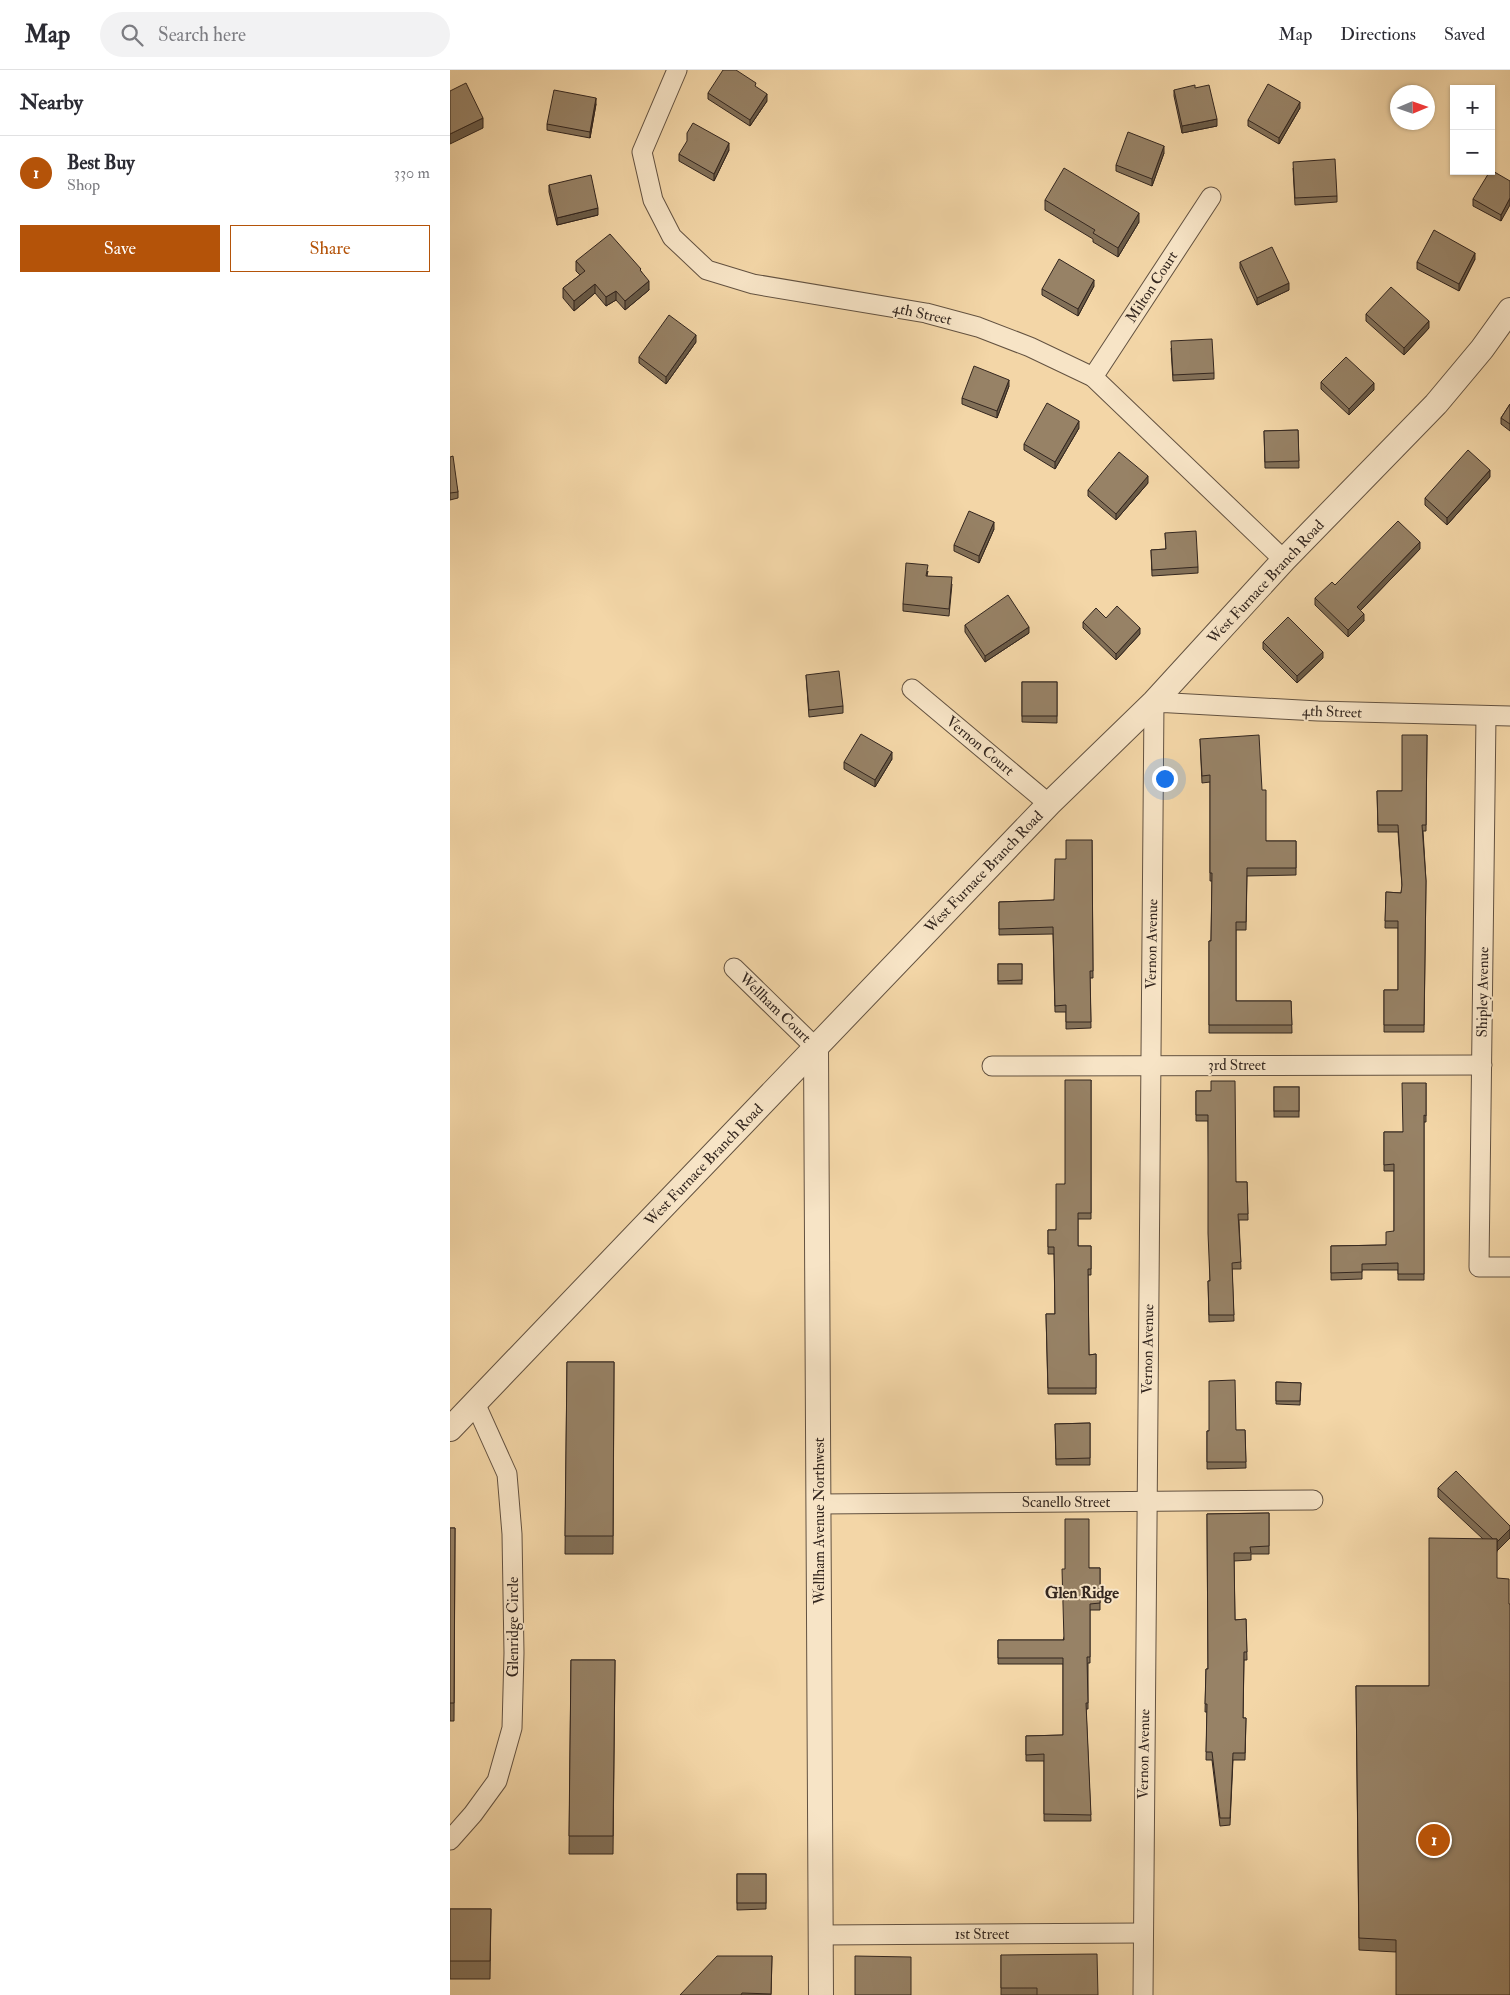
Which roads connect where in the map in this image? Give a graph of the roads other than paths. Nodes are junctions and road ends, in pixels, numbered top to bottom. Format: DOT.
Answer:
graph roads {
  1 [pos="677,70"];
  2 [pos="1211,197"];
  3 [pos="1510,310"];
  4 [pos="1093,377"];
  5 [pos="1284,560"];
  6 [pos="912,688"];
  7 [pos="1154,702"];
  8 [pos="1486,716"];
  9 [pos="1510,716"];
  10 [pos="1049,804"];
  11 [pos="734,968"];
  12 [pos="816,1048"];
  13 [pos="1151,1065"];
  14 [pos="1482,1065"];
  15 [pos="992,1066"];
  16 [pos="1510,1267"];
  17 [pos="475,1403"];
  18 [pos="450,1428"];
  19 [pos="1313,1500"];
  20 [pos="1147,1501"];
  21 [pos="819,1504"];
  22 [pos="450,1840"];
  23 [pos="1142,1933"];
  24 [pos="822,1935"];
  25 [pos="821,1995"];
  26 [pos="1143,1995"];
  1 -- 4 [label="street, 4th Street"];
  2 -- 4 [label="street, Milton Court"];
  3 -- 5 [label="street, West Furnace Branch Road"];
  4 -- 5 [label="street, 4th Street"];
  5 -- 7 [label="street, West Furnace Branch Road"];
  6 -- 10 [label="street, Vernon Court"];
  7 -- 8 [label="street, 4th Street"];
  7 -- 10 [label="street, West Furnace Branch Road"];
  7 -- 13 [label="street, Vernon Avenue"];
  8 -- 9 [label="street, 4th Street"];
  8 -- 14 [label="street, Shipley Avenue"];
  10 -- 12 [label="street, West Furnace Branch Road"];
  11 -- 12 [label="street, Wellham Court"];
  12 -- 17 [label="street, West Furnace Branch Road"];
  12 -- 21 [label="street, Wellham Avenue Northwest"];
  13 -- 14 [label="street, 3rd Street"];
  13 -- 15 [label="street, 3rd Street"];
  13 -- 20 [label="street, Vernon Avenue"];
  14 -- 16 [label="street, Shipley Avenue"];
  17 -- 18 [label="street, West Furnace Branch Road"];
  17 -- 22 [label="street, Glenridge Circle"];
  19 -- 20 [label="street, Scanello Street"];
  20 -- 21 [label="street, Scanello Street"];
  20 -- 23 [label="street, Vernon Avenue"];
  21 -- 24 [label="street, Wellham Avenue Northwest"];
  23 -- 24 [label="street, 1st Street"];
  23 -- 26 [label="street, Vernon Avenue"];
  24 -- 25 [label="street, Wellham Avenue Northwest"];
}
